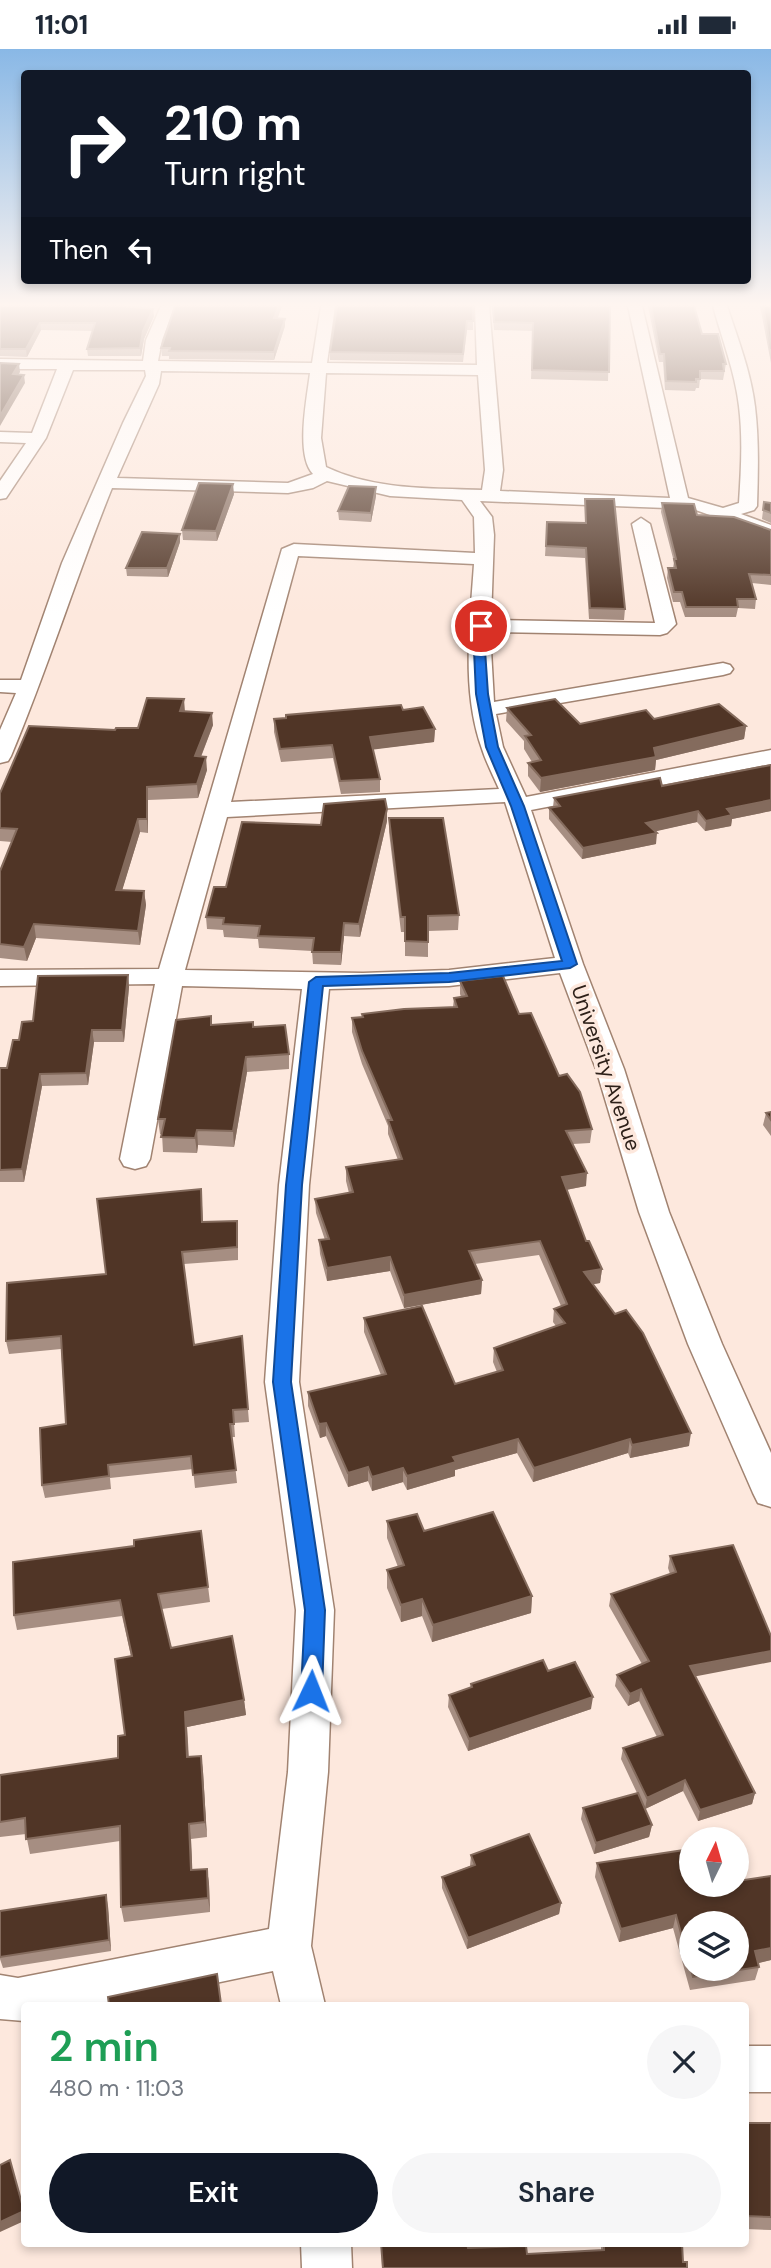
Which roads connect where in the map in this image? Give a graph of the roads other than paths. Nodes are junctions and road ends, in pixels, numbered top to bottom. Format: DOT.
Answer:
graph roads {
  1 [pos="49,410"];
  2 [pos="139,410"];
  3 [pos="316,410"];
  4 [pos="489,410"];
  5 [pos="660,410"];
  6 [pos="756,410"];
  7 [pos="0,437"];
  8 [pos="38,438"];
  9 [pos="326,475"];
  10 [pos="105,483"];
  11 [pos="0,494"];
  12 [pos="478,495"];
  13 [pos="680,502"];
  14 [pos="726,513"];
  15 [pos="640,524"];
  16 [pos="771,531"];
  17 [pos="483,559"];
  18 [pos="481,626"];
  19 [pos="723,669"];
  20 [pos="0,686"];
  21 [pos="29,687"];
  22 [pos="484,710"];
  23 [pos="0,756"];
  24 [pos="771,757"];
  25 [pos="515,801"];
  26 [pos="218,810"];
  27 [pos="570,964"];
  28 [pos="0,977"];
  29 [pos="170,977"];
  30 [pos="316,982"];
  31 [pos="0,985"];
  32 [pos="135,1160"];
  33 [pos="771,1493"];
  34 [pos="289,1946"];
  35 [pos="0,1997"];
  36 [pos="302,2002"];
  37 [pos="749,2069"];
  38 [pos="771,2069"];
  39 [pos="326,2247"];
  40 [pos="327,2268"];
  1 -- 8 [label="street"];
  2 -- 10 [label="street"];
  3 -- 9 [label="street"];
  4 -- 12 [label="street"];
  5 -- 13 [label="street"];
  6 -- 14 [label="street"];
  7 -- 8 [label="street"];
  8 -- 11 [label="street"];
  9 -- 10 [label="street"];
  9 -- 12 [label="street"];
  10 -- 21 [label="street"];
  12 -- 13 [label="street"];
  12 -- 17 [label="street, University Avenue"];
  13 -- 14 [label="street"];
  14 -- 16 [label="street"];
  15 -- 18 [label="street"];
  17 -- 18 [label="street, University Avenue"];
  17 -- 26 [label="street"];
  18 -- 22 [label="street, University Avenue"];
  19 -- 22 [label="street"];
  20 -- 21 [label="street"];
  21 -- 23 [label="street"];
  22 -- 25 [label="street, University Avenue"];
  24 -- 25 [label="street"];
  25 -- 26 [label="street"];
  25 -- 27 [label="street, University Avenue"];
  26 -- 29 [label="street"];
  27 -- 30 [label="street"];
  27 -- 33 [label="street, University Avenue"];
  28 -- 29 [label="street"];
  28 -- 31 [label="street"];
  29 -- 30 [label="street"];
  29 -- 32 [label="street"];
  30 -- 34 [label="street"];
  34 -- 35 [label="street"];
  34 -- 36 [label="street"];
  37 -- 38 [label="street"];
  39 -- 40 [label="street"];
}
